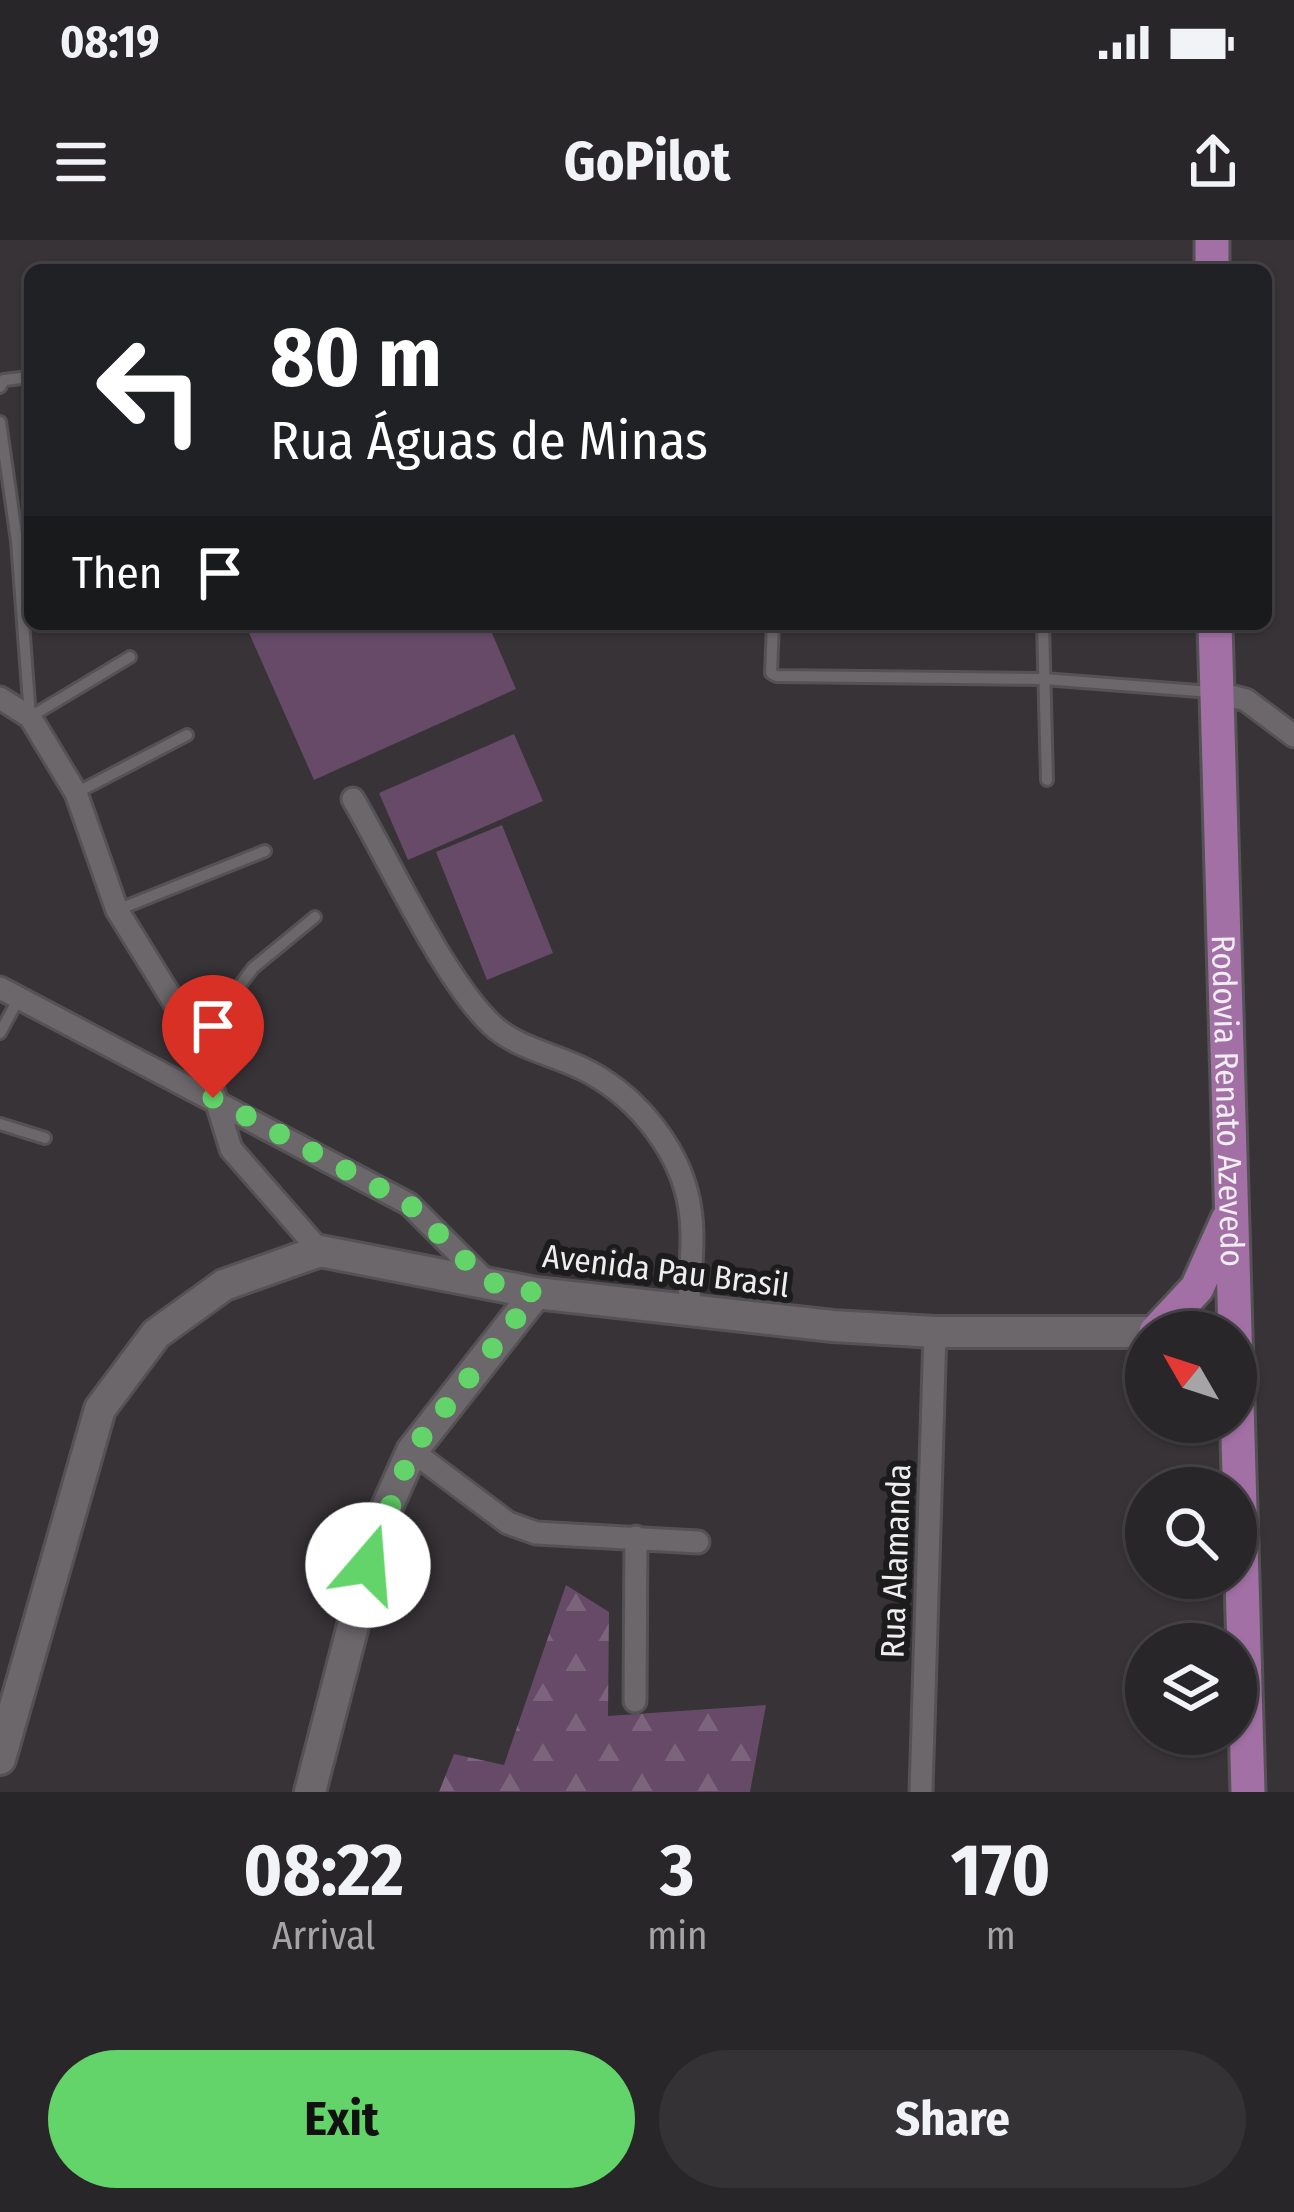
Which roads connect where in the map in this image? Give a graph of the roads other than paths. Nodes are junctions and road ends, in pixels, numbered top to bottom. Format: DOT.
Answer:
graph roads {
  1 [pos="0,422"];
  2 [pos="773,630"];
  3 [pos="1043,630"];
  4 [pos="1215,630"];
  5 [pos="130,657"];
  6 [pos="1044,680"];
  7 [pos="1215,692"];
  8 [pos="0,698"];
  9 [pos="30,717"];
  10 [pos="187,735"];
  11 [pos="1294,736"];
  12 [pos="1047,780"];
  13 [pos="76,793"];
  14 [pos="353,799"];
  15 [pos="265,851"];
  16 [pos="116,910"];
  17 [pos="315,917"];
  18 [pos="10,993"];
  19 [pos="0,1034"];
  20 [pos="198,1041"];
  21 [pos="213,1098"];
  22 [pos="0,1124"];
  23 [pos="45,1138"];
  24 [pos="1231,1211"];
  25 [pos="320,1251"];
  26 [pos="486,1281"];
  27 [pos="536,1293"];
  28 [pos="688,1310"];
  29 [pos="1176,1311"];
  30 [pos="1228,1311"];
  31 [pos="935,1332"];
  32 [pos="1125,1332"];
  33 [pos="1232,1443"];
  34 [pos="412,1450"];
  35 [pos="636,1537"];
  36 [pos="698,1542"];
  37 [pos="635,1701"];
  38 [pos="0,1759"];
  39 [pos="310,1792"];
  40 [pos="922,1792"];
  41 [pos="1248,1792"];
  1 -- 9 [label="lane"];
  2 -- 6 [label="lane"];
  3 -- 6 [label="lane"];
  4 -- 7 [label="main road, Rodovia Renato Azevedo"];
  5 -- 9 [label="lane"];
  6 -- 7 [label="lane"];
  6 -- 12 [label="lane"];
  7 -- 11 [label="street"];
  7 -- 24 [label="main road, Rodovia Renato Azevedo"];
  8 -- 9 [label="street"];
  9 -- 13 [label="street"];
  10 -- 13 [label="lane"];
  13 -- 16 [label="street"];
  14 -- 28 [label="street"];
  15 -- 16 [label="lane"];
  16 -- 20 [label="street"];
  17 -- 20 [label="lane"];
  18 -- 19 [label="lane"];
  18 -- 21 [label="street"];
  20 -- 21 [label="street"];
  21 -- 25 [label="street"];
  21 -- 26 [label="street"];
  22 -- 23 [label="lane"];
  24 -- 29 [label="main road"];
  24 -- 30 [label="main road, Rodovia Renato Azevedo"];
  25 -- 26 [label="street, Avenida Pau Brasil"];
  25 -- 38 [label="street, Avenida Pau Brasil"];
  26 -- 27 [label="street, Avenida Pau Brasil"];
  27 -- 28 [label="street, Avenida Pau Brasil"];
  27 -- 34 [label="street"];
  28 -- 31 [label="street, Avenida Pau Brasil"];
  31 -- 32 [label="street, Avenida Pau Brasil"];
  31 -- 40 [label="street, Rua Alamanda"];
  33 -- 41 [label="main road, Rodovia Renato Azevedo"];
  34 -- 35 [label="street"];
  34 -- 39 [label="street"];
  35 -- 36 [label="street"];
  35 -- 37 [label="street"];
}
